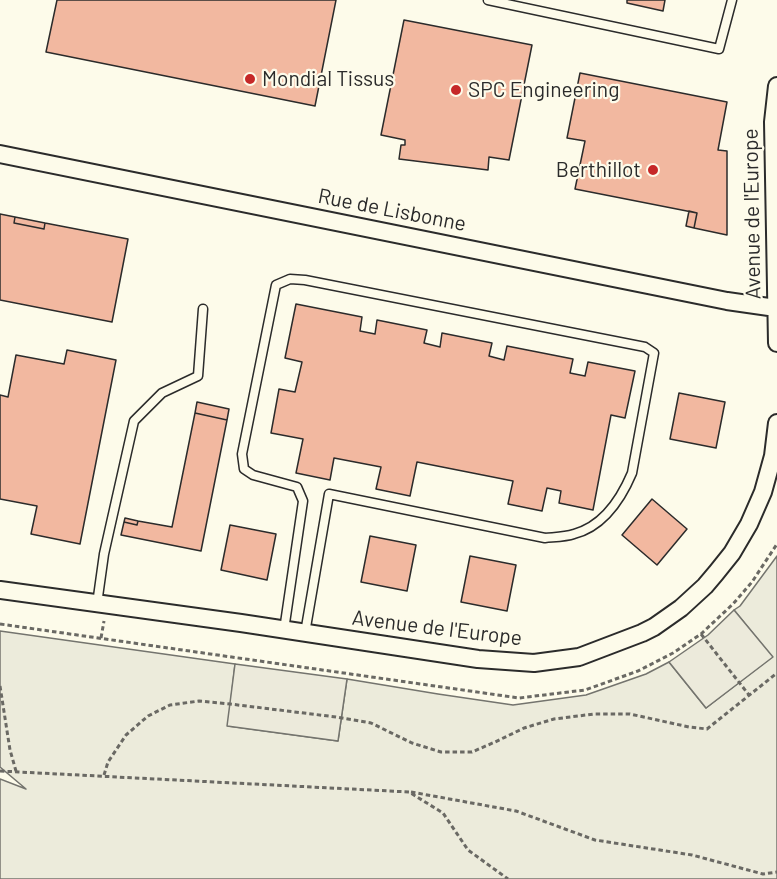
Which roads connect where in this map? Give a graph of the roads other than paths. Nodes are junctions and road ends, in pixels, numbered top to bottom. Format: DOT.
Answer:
graph roads {
  1 [pos="488,0"];
  2 [pos="732,0"];
  3 [pos="777,86"];
  4 [pos="0,154"];
  5 [pos="776,308"];
  6 [pos="203,309"];
  7 [pos="777,343"];
  8 [pos="777,423"];
  9 [pos="0,590"];
  10 [pos="97,604"];
  11 [pos="285,630"];
  12 [pos="305,633"];
  1 -- 2 [label="lane"];
  3 -- 5 [label="street, Avenue de l'Europe"];
  4 -- 5 [label="street, Rue de Lisbonne"];
  5 -- 7 [label="street, Avenue de l'Europe"];
  6 -- 10 [label="lane"];
  8 -- 12 [label="street, Avenue de l'Europe"];
  9 -- 10 [label="street, Avenue de l'Europe"];
  10 -- 11 [label="street, Avenue de l'Europe"];
  11 -- 12 [label="street, Avenue de l'Europe"];
  11 -- 12 [label="lane"];
}
